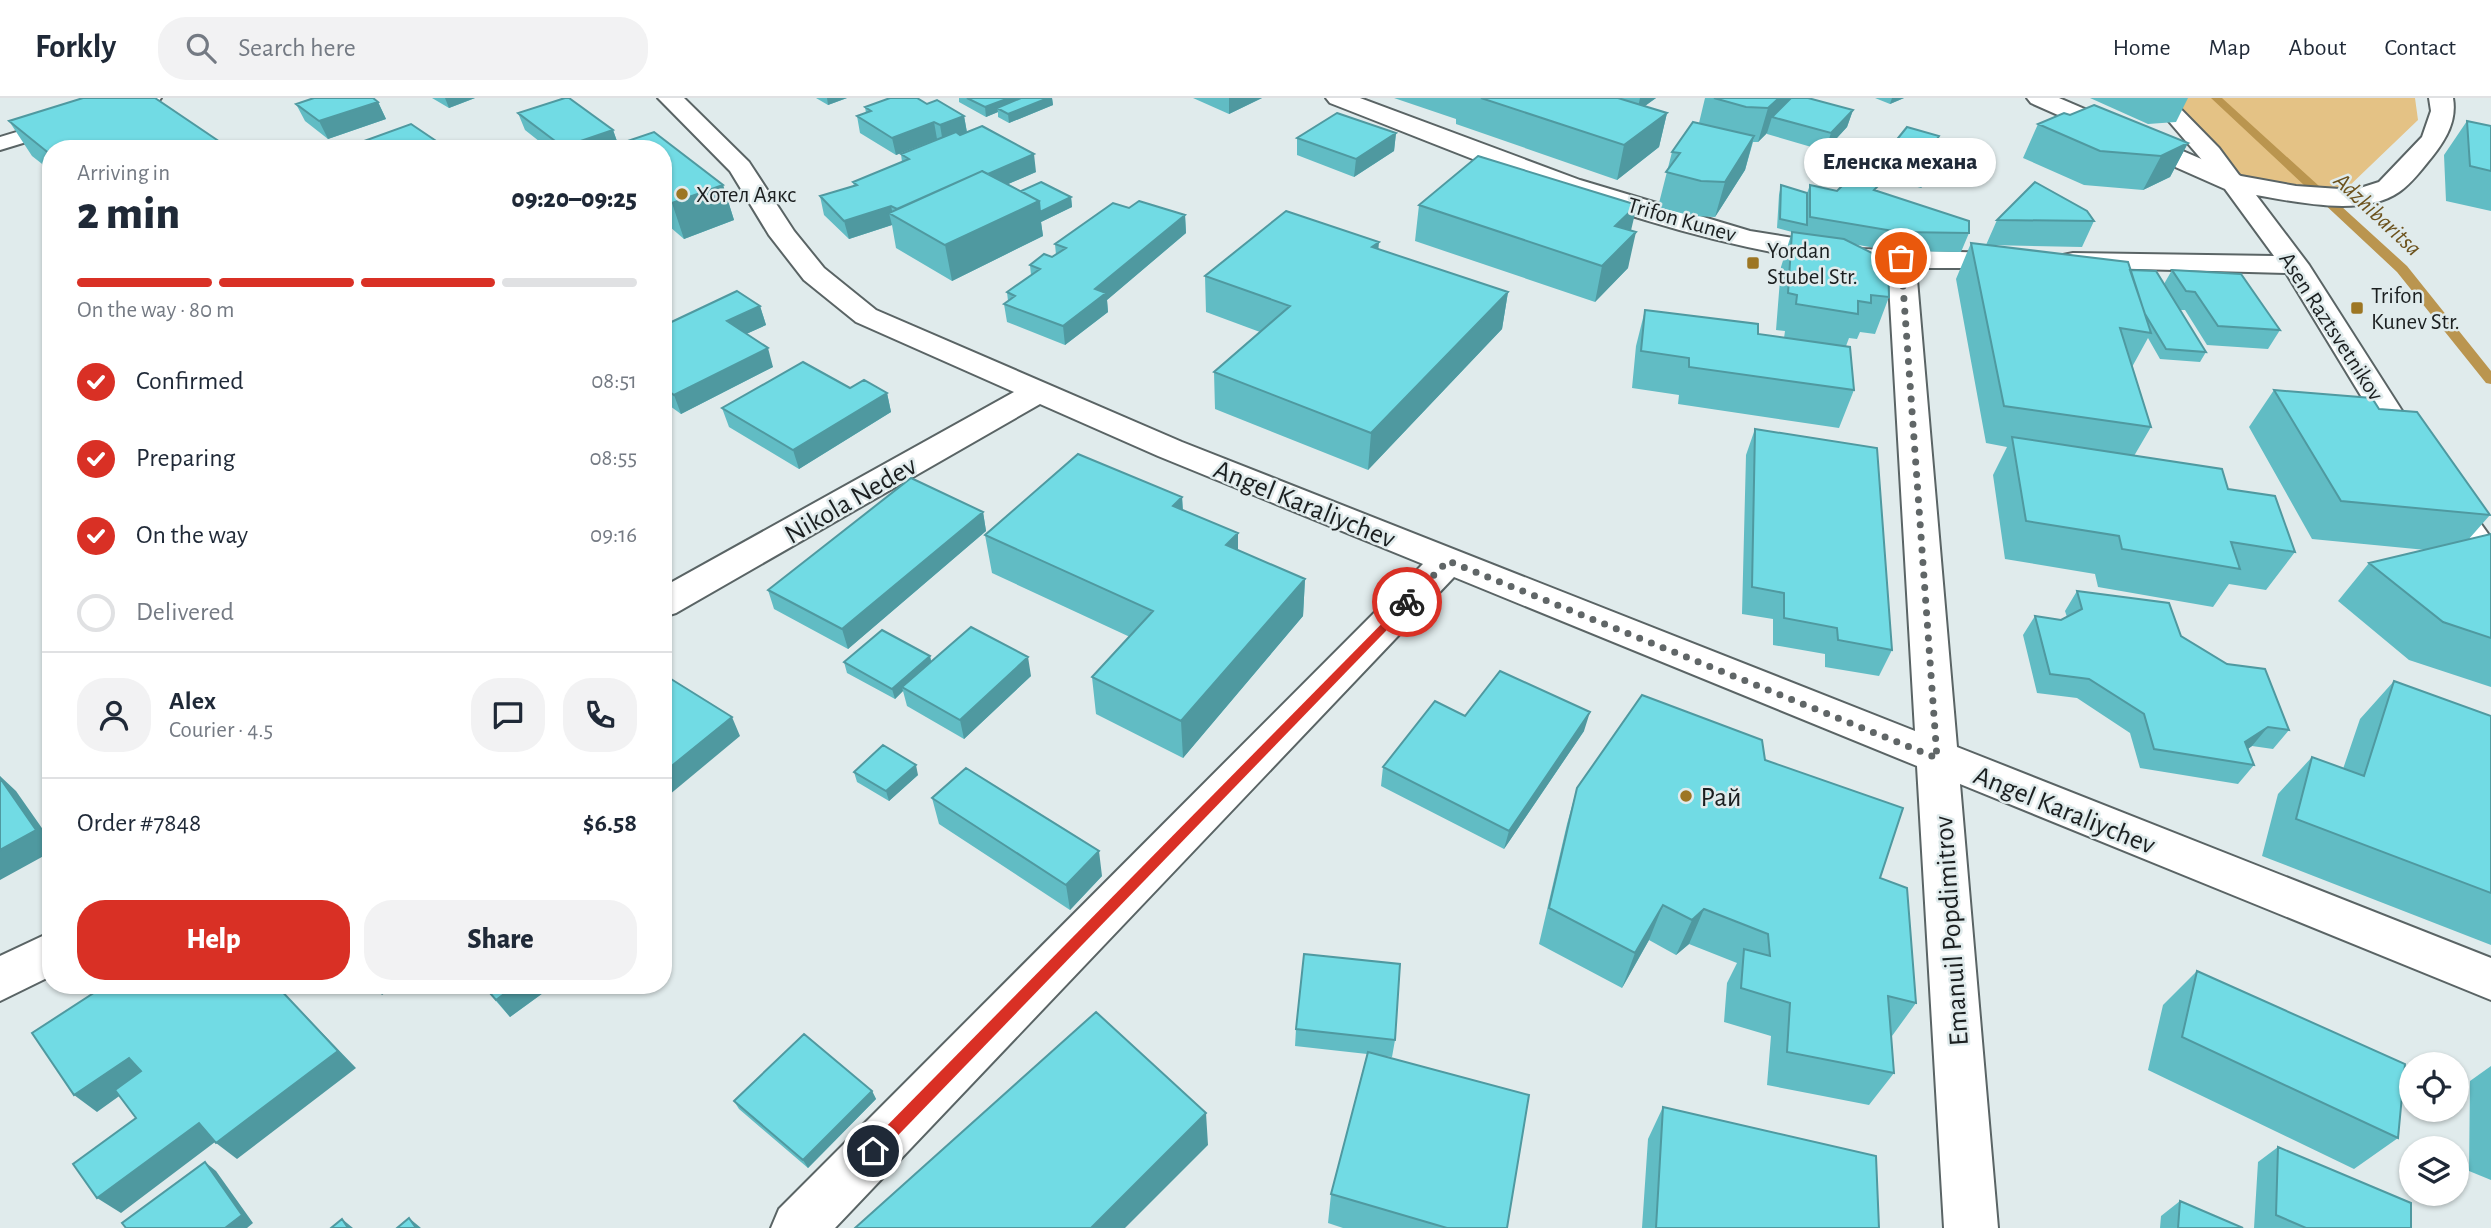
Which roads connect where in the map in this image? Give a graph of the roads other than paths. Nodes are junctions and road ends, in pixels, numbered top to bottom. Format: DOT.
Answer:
graph roads {
  1 [pos="151,98"];
  2 [pos="670,98"];
  3 [pos="1338,98"];
  4 [pos="2039,98"];
  5 [pos="2159,98"];
  6 [pos="2441,98"];
  7 [pos="0,144"];
  8 [pos="2234,183"];
  9 [pos="1901,258"];
  10 [pos="2295,265"];
  11 [pos="1036,393"];
  12 [pos="1448,561"];
  13 [pos="2491,565"];
  14 [pos="672,599"];
  15 [pos="1937,758"];
  16 [pos="42,957"];
  17 [pos="2491,979"];
  18 [pos="0,980"];
  19 [pos="798,1228"];
  20 [pos="1971,1228"];
  1 -- 7 [label="lane"];
  2 -- 11 [label="street, Angel Karaliychev"];
  3 -- 9 [label="street, Trifon Kunev"];
  4 -- 8 [label="street"];
  5 -- 8 [label="lane, Asen Raztsvetnikov"];
  6 -- 8 [label="street"];
  8 -- 10 [label="street, Asen Raztsvetnikov"];
  9 -- 10 [label="street, Trifon Kunev"];
  9 -- 15 [label="street, Emanuil Popdimitrov"];
  10 -- 13 [label="street, Asen Raztsvetnikov"];
  11 -- 12 [label="street, Angel Karaliychev"];
  11 -- 14 [label="street, Nikola Nedev"];
  12 -- 15 [label="street, Angel Karaliychev"];
  12 -- 19 [label="street"];
  15 -- 17 [label="street, Angel Karaliychev"];
  15 -- 20 [label="street, Emanuil Popdimitrov"];
  16 -- 18 [label="street"];
}
